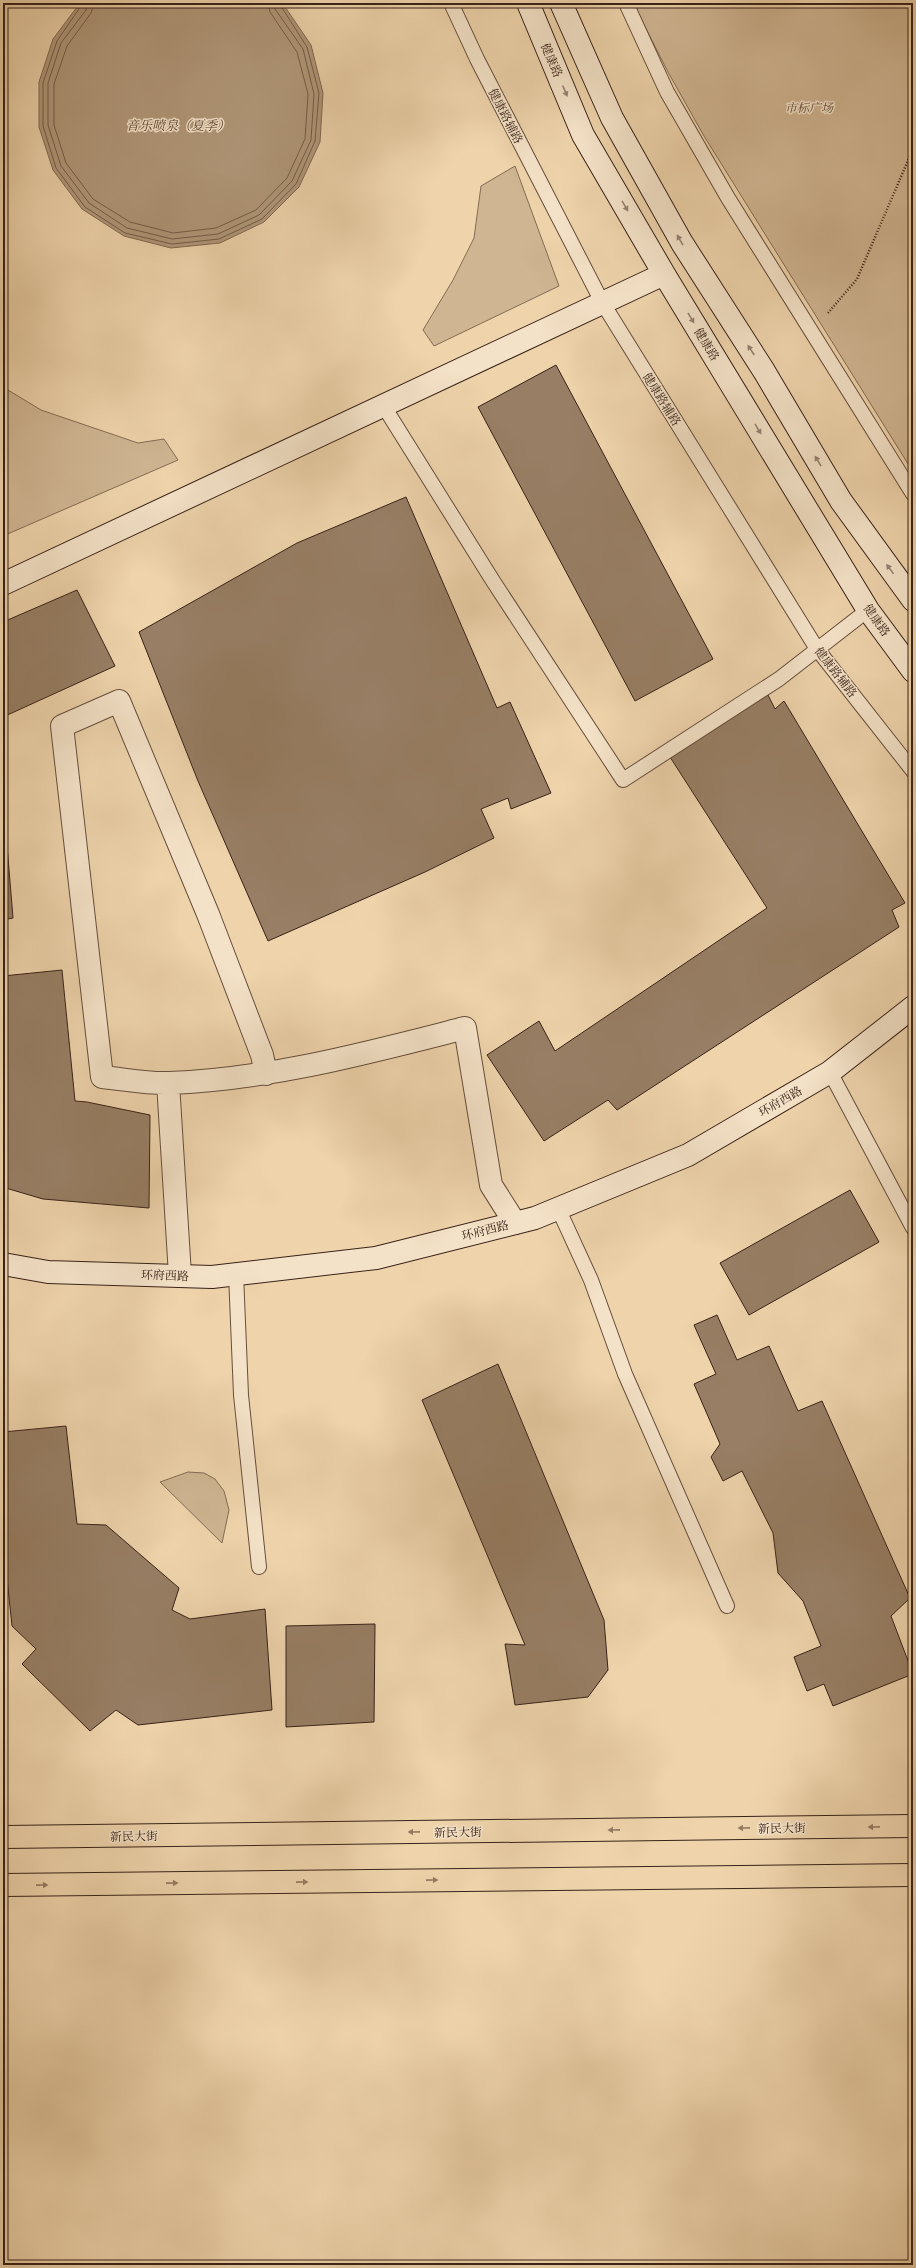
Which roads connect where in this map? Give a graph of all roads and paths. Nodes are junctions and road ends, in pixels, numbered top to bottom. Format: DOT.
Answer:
graph roads {
  1 [pos="452,3"];
  2 [pos="528,3"];
  3 [pos="561,3"];
  4 [pos="626,3"];
  5 [pos="913,148"];
  6 [pos="664,274"];
  7 [pos="602,302"];
  8 [pos="812,332"];
  9 [pos="383,406"];
  10 [pos="913,494"];
  11 [pos="3,584"];
  12 [pos="913,600"];
  13 [pos="868,610"];
  14 [pos="817,649"];
  15 [pos="913,671"];
  16 [pos="913,770"];
  17 [pos="913,1008"];
  18 [pos="830,1072"];
  19 [pos="266,1074"];
  20 [pos="168,1083"];
  21 [pos="558,1208"];
  22 [pos="515,1223"];
  23 [pos="913,1228"];
  24 [pos="3,1264"];
  25 [pos="236,1274"];
  26 [pos="180,1276"];
  27 [pos="259,1567"];
  28 [pos="727,1606"];
  29 [pos="913,1826"];
  30 [pos="3,1837"];
  31 [pos="913,1875"];
  32 [pos="3,1885"];
  1 -- 7 [label="lane, 健康路辅路"];
  2 -- 6 [label="street, 健康路, one-way"];
  12 -- 3 [label="street, one-way"];
  4 -- 8 [label="lane"];
  5 -- 8 [label="path"];
  6 -- 7 [label="street"];
  6 -- 13 [label="street, 健康路, one-way"];
  7 -- 9 [label="street"];
  7 -- 14 [label="lane, 健康路辅路"];
  8 -- 10 [label="lane"];
  9 -- 11 [label="street"];
  9 -- 14 [label="lane"];
  13 -- 14 [label="lane"];
  13 -- 15 [label="street, 健康路"];
  14 -- 16 [label="lane, 健康路辅路"];
  17 -- 18 [label="street, 环府西路"];
  18 -- 21 [label="street, 环府西路"];
  18 -- 23 [label="lane"];
  19 -- 20 [label="street"];
  19 -- 20 [label="street"];
  19 -- 22 [label="street"];
  20 -- 26 [label="street"];
  21 -- 22 [label="street, 环府西路"];
  21 -- 28 [label="lane"];
  22 -- 25 [label="street, 环府西路"];
  24 -- 26 [label="street, 环府西路"];
  25 -- 26 [label="street, 环府西路"];
  25 -- 27 [label="lane"];
  29 -- 30 [label="main road, 新民大街, one-way"];
  32 -- 31 [label="main road, one-way"];
}
